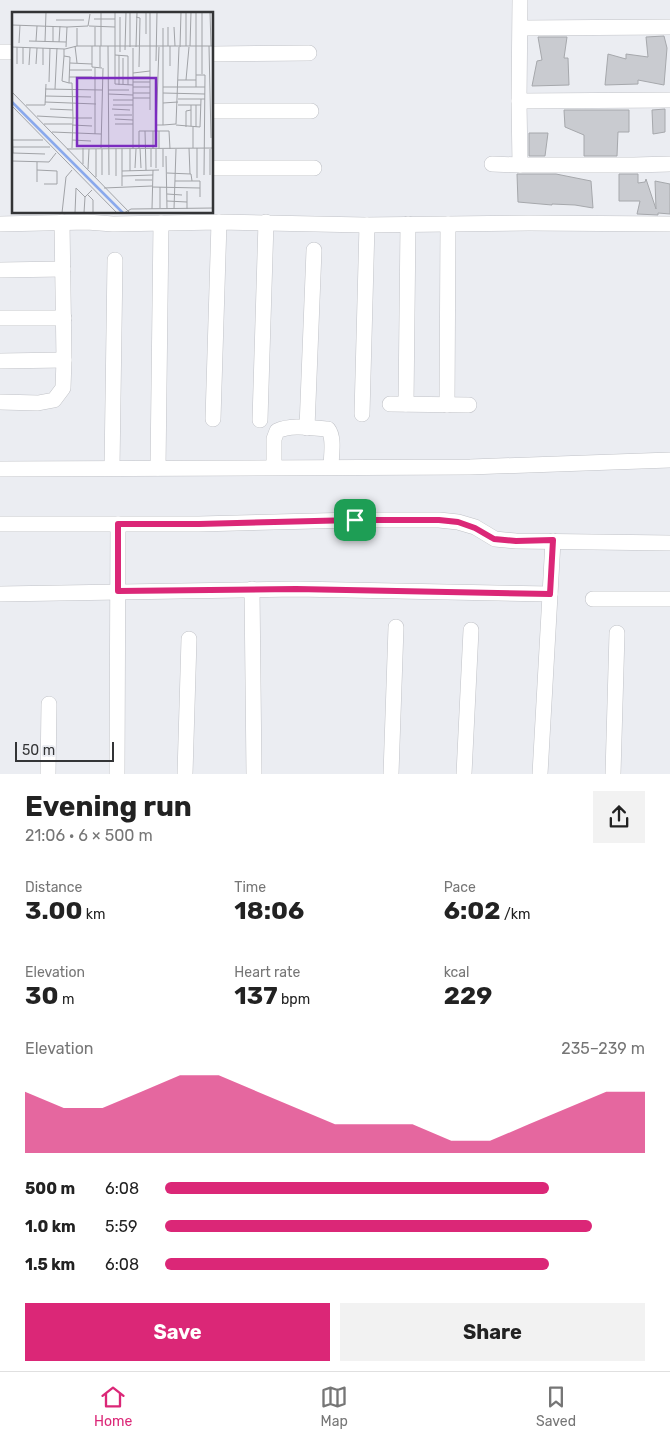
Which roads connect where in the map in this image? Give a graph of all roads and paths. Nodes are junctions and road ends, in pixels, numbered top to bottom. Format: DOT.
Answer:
graph roads {
  1 [pos="520,0"];
  2 [pos="670,27"];
  3 [pos="521,28"];
  4 [pos="309,53"];
  5 [pos="214,54"];
  6 [pos="670,100"];
  7 [pos="518,101"];
  8 [pos="214,111"];
  9 [pos="311,111"];
  10 [pos="492,164"];
  11 [pos="670,164"];
  12 [pos="520,165"];
  13 [pos="214,168"];
  14 [pos="314,168"];
  15 [pos="87,217"];
  16 [pos="195,217"];
  17 [pos="36,218"];
  18 [pos="144,218"];
  19 [pos="62,222"];
  20 [pos="219,222"];
  21 [pos="266,222"];
  22 [pos="161,223"];
  23 [pos="0,224"];
  24 [pos="408,224"];
  25 [pos="448,224"];
  26 [pos="670,224"];
  27 [pos="367,225"];
  28 [pos="314,250"];
  29 [pos="115,260"];
  30 [pos="63,269"];
  31 [pos="0,270"];
  32 [pos="0,318"];
  33 [pos="64,318"];
  34 [pos="64,360"];
  35 [pos="0,361"];
  36 [pos="0,402"];
  37 [pos="390,404"];
  38 [pos="406,404"];
  39 [pos="447,405"];
  40 [pos="468,405"];
  41 [pos="362,414"];
  42 [pos="213,420"];
  43 [pos="260,420"];
  44 [pos="307,428"];
  45 [pos="670,460"];
  46 [pos="274,467"];
  47 [pos="331,467"];
  48 [pos="0,468"];
  49 [pos="112,468"];
  50 [pos="158,468"];
  51 [pos="0,524"];
  52 [pos="118,524"];
  53 [pos="553,540"];
  54 [pos="670,543"];
  55 [pos="252,589"];
  56 [pos="118,591"];
  57 [pos="0,594"];
  58 [pos="550,594"];
  59 [pos="593,599"];
  60 [pos="670,599"];
  61 [pos="396,627"];
  62 [pos="471,630"];
  63 [pos="617,633"];
  64 [pos="189,639"];
  65 [pos="49,704"];
  66 [pos="48,774"];
  67 [pos="117,774"];
  68 [pos="185,774"];
  69 [pos="254,774"];
  70 [pos="391,774"];
  71 [pos="464,774"];
  72 [pos="540,774"];
  73 [pos="613,774"];
  1 -- 3 [label="street"];
  2 -- 3 [label="street"];
  3 -- 7 [label="street"];
  4 -- 5 [label="street"];
  6 -- 7 [label="street"];
  7 -- 12 [label="street"];
  8 -- 9 [label="street"];
  10 -- 12 [label="street"];
  11 -- 12 [label="street"];
  13 -- 14 [label="street"];
  15 -- 18 [label="street"];
  15 -- 19 [label="street"];
  16 -- 20 [label="street"];
  16 -- 22 [label="street"];
  17 -- 19 [label="street"];
  17 -- 23 [label="street"];
  18 -- 22 [label="street"];
  19 -- 30 [label="street"];
  20 -- 21 [label="street"];
  20 -- 42 [label="street"];
  21 -- 27 [label="street"];
  21 -- 43 [label="street"];
  22 -- 50 [label="street"];
  24 -- 25 [label="street"];
  24 -- 27 [label="street"];
  24 -- 38 [label="street"];
  25 -- 26 [label="street"];
  25 -- 39 [label="street"];
  27 -- 41 [label="street"];
  28 -- 44 [label="street"];
  29 -- 49 [label="street"];
  30 -- 31 [label="street"];
  30 -- 33 [label="street"];
  32 -- 33 [label="street"];
  33 -- 34 [label="street"];
  34 -- 35 [label="street"];
  34 -- 36 [label="street"];
  37 -- 38 [label="street"];
  38 -- 39 [label="street"];
  39 -- 40 [label="street"];
  44 -- 46 [label="street"];
  44 -- 47 [label="street"];
  45 -- 47 [label="street"];
  46 -- 47 [label="street"];
  46 -- 50 [label="street"];
  48 -- 49 [label="street"];
  49 -- 50 [label="street"];
  51 -- 52 [label="street"];
  52 -- 53 [label="street"];
  52 -- 56 [label="street"];
  53 -- 54 [label="street"];
  53 -- 58 [label="street"];
  55 -- 56 [label="street"];
  55 -- 58 [label="street"];
  55 -- 69 [label="street"];
  56 -- 57 [label="street"];
  56 -- 67 [label="street"];
  58 -- 72 [label="street"];
  59 -- 60 [label="street"];
  61 -- 70 [label="street"];
  62 -- 71 [label="street"];
  63 -- 73 [label="street"];
  64 -- 68 [label="street"];
  65 -- 66 [label="street"];
}
